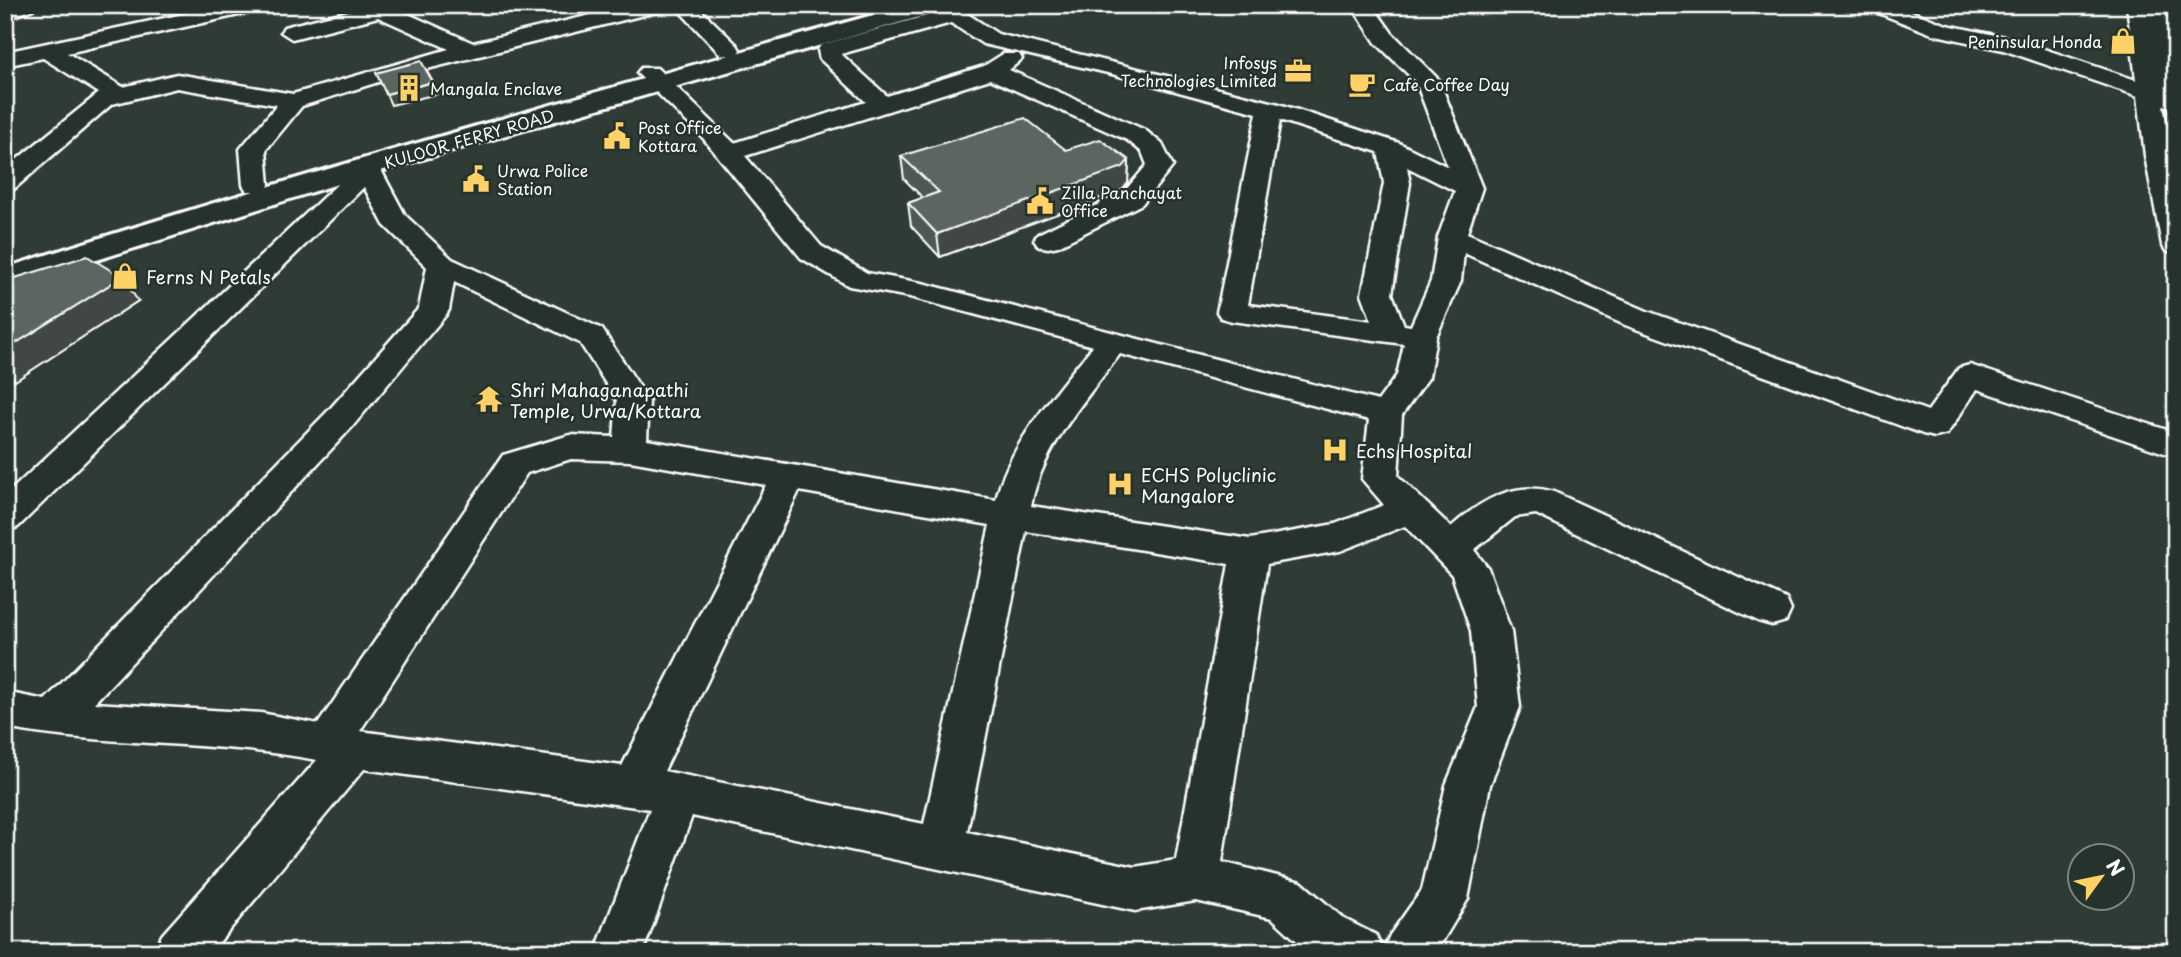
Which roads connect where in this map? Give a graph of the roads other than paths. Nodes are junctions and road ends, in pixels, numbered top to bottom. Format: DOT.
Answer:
graph roads {
  1 [pos="26,5"];
  2 [pos="259,5"];
  3 [pos="661,5"];
  4 [pos="684,5"];
  5 [pos="900,5"];
  6 [pos="1361,5"];
  7 [pos="1875,5"];
  8 [pos="944,8"];
  9 [pos="2141,9"];
  10 [pos="5,14"];
  11 [pos="471,50"];
  12 [pos="729,50"];
  13 [pos="1026,50"];
  14 [pos="50,52"];
  15 [pos="5,59"];
  16 [pos="992,71"];
  17 [pos="653,77"];
  18 [pos="2150,92"];
  19 [pos="119,95"];
  20 [pos="2176,100"];
  21 [pos="294,101"];
  22 [pos="883,105"];
  23 [pos="1270,108"];
  24 [pos="1390,148"];
  25 [pos="728,153"];
  26 [pos="369,169"];
  27 [pos="5,183"];
  28 [pos="256,185"];
  29 [pos="1469,188"];
  30 [pos="1452,237"];
  31 [pos="1048,240"];
  32 [pos="2176,245"];
  33 [pos="5,265"];
  34 [pos="442,265"];
  35 [pos="5,279"];
  36 [pos="1406,336"];
  37 [pos="1113,342"];
  38 [pos="1386,414"];
  39 [pos="2176,445"];
  40 [pos="630,449"];
  41 [pos="788,477"];
  42 [pos="1408,510"];
  43 [pos="1011,516"];
  44 [pos="5,518"];
  45 [pos="1451,549"];
  46 [pos="1250,553"];
  47 [pos="1772,610"];
  48 [pos="5,709"];
  49 [pos="53,719"];
  50 [pos="341,746"];
  51 [pos="656,790"];
  52 [pos="941,848"];
  53 [pos="1196,879"];
  54 [pos="180,952"];
  55 [pos="619,952"];
  56 [pos="1359,952"];
  57 [pos="1407,952"];
  1 -- 10 [label="street"];
  2 -- 11 [label="street"];
  2 -- 14 [label="street"];
  3 -- 11 [label="street"];
  4 -- 12 [label="street"];
  5 -- 12 [label="main road, KULOOR FERRY ROAD"];
  6 -- 29 [label="street"];
  7 -- 18 [label="street"];
  8 -- 13 [label="street"];
  8 -- 17 [label="main road, KULOOR FERRY ROAD"];
  8 -- 22 [label="street"];
  9 -- 18 [label="street"];
  9 -- 20 [label="main road"];
  11 -- 21 [label="street"];
  12 -- 17 [label="main road, KULOOR FERRY ROAD"];
  13 -- 16 [label="street"];
  13 -- 23 [label="street"];
  14 -- 15 [label="street"];
  14 -- 19 [label="street"];
  16 -- 22 [label="street"];
  16 -- 31 [label="street"];
  17 -- 25 [label="street"];
  17 -- 26 [label="main road, KULOOR FERRY ROAD"];
  17 -- 28 [label="main road, KULOOR FERRY ROAD"];
  18 -- 20 [label="street"];
  18 -- 32 [label="street"];
  19 -- 21 [label="street"];
  19 -- 27 [label="street"];
  21 -- 28 [label="street"];
  22 -- 25 [label="street"];
  23 -- 24 [label="street"];
  23 -- 36 [label="street"];
  24 -- 29 [label="street"];
  24 -- 36 [label="street"];
  25 -- 37 [label="street"];
  26 -- 34 [label="street"];
  26 -- 35 [label="main road, KULOOR FERRY ROAD"];
  26 -- 44 [label="street"];
  28 -- 33 [label="main road, KULOOR FERRY ROAD"];
  29 -- 30 [label="street"];
  30 -- 36 [label="street"];
  30 -- 39 [label="street"];
  34 -- 40 [label="street"];
  34 -- 49 [label="street"];
  36 -- 38 [label="street"];
  37 -- 38 [label="street"];
  37 -- 43 [label="street"];
  38 -- 42 [label="street"];
  40 -- 41 [label="street"];
  40 -- 50 [label="street"];
  41 -- 43 [label="street"];
  41 -- 51 [label="street"];
  42 -- 45 [label="street"];
  42 -- 46 [label="street"];
  43 -- 46 [label="street"];
  43 -- 52 [label="street"];
  45 -- 47 [label="street"];
  45 -- 57 [label="street"];
  46 -- 53 [label="street"];
  48 -- 49 [label="street"];
  49 -- 50 [label="street"];
  50 -- 51 [label="street"];
  50 -- 54 [label="street"];
  51 -- 52 [label="street"];
  51 -- 55 [label="street"];
  52 -- 53 [label="street"];
  53 -- 56 [label="street"];
}
